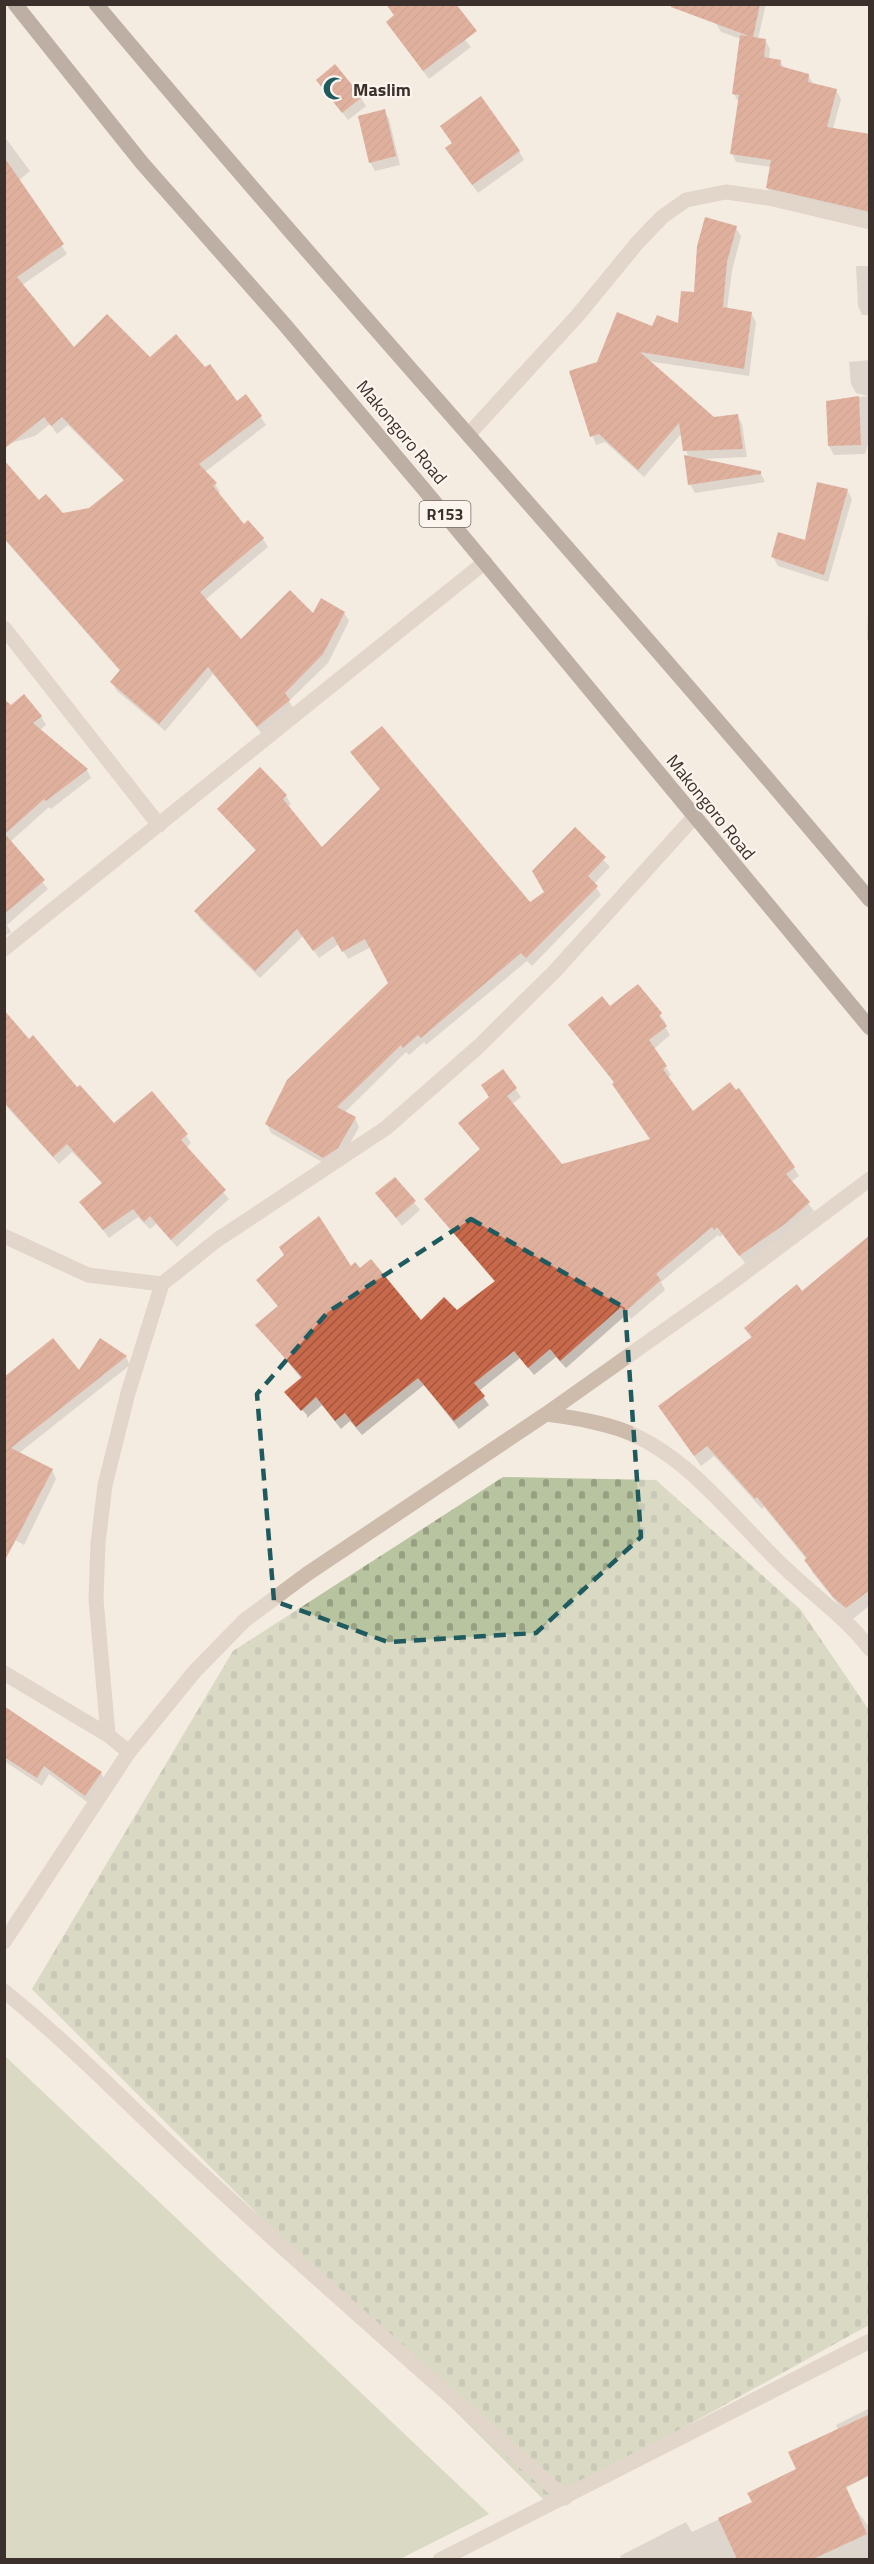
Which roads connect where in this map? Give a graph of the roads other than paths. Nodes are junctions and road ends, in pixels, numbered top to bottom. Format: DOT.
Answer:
graph roads {
  1 [pos="15,4"];
  2 [pos="96,4"];
  3 [pos="870,222"];
  4 [pos="468,435"];
  5 [pos="485,562"];
  6 [pos="4,628"];
  7 [pos="693,817"];
  8 [pos="159,825"];
  9 [pos="870,900"];
  10 [pos="4,950"];
  11 [pos="870,1028"];
  12 [pos="870,1179"];
  13 [pos="4,1236"];
  14 [pos="162,1284"];
  15 [pos="546,1414"];
  16 [pos="869,1647"];
  17 [pos="4,1673"];
  18 [pos="108,1735"];
  19 [pos="129,1752"];
  20 [pos="4,1942"];
  21 [pos="4,1990"];
  22 [pos="870,2341"];
  23 [pos="565,2498"];
  24 [pos="440,2559"];
  1 -- 5 [label="main road, Makongoro Road / R153"];
  2 -- 4 [label="main road"];
  3 -- 4 [label="street"];
  4 -- 9 [label="main road"];
  5 -- 7 [label="main road, Makongoro Road / R153"];
  5 -- 8 [label="street"];
  6 -- 8 [label="street"];
  7 -- 11 [label="main road, Makongoro Road / R153"];
  7 -- 14 [label="street"];
  8 -- 10 [label="street"];
  12 -- 15 [label="street"];
  13 -- 14 [label="street"];
  14 -- 18 [label="street"];
  15 -- 16 [label="street"];
  15 -- 19 [label="street"];
  17 -- 18 [label="street"];
  18 -- 19 [label="street"];
  19 -- 20 [label="street"];
  21 -- 23 [label="street"];
  22 -- 23 [label="street"];
  23 -- 24 [label="street"];
}
